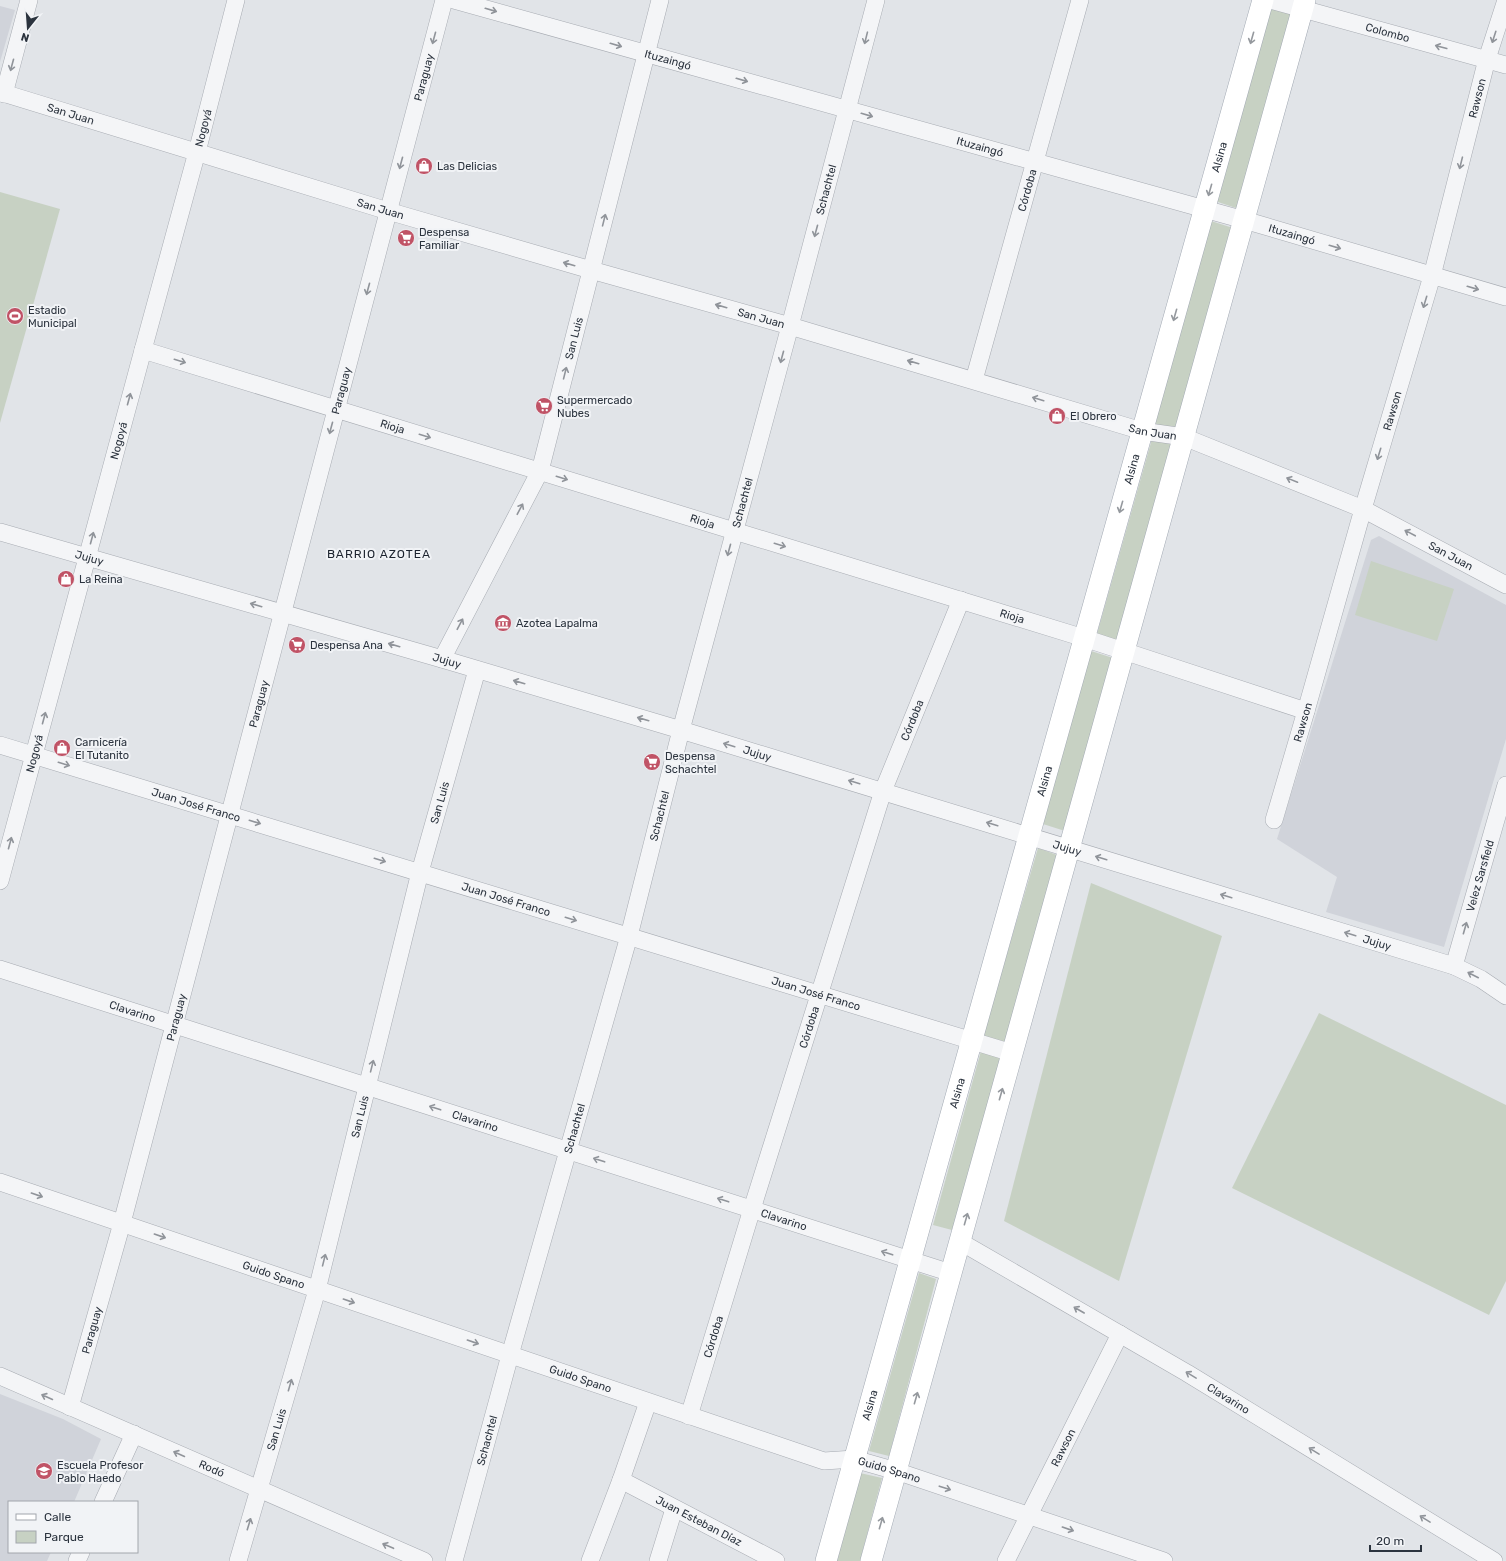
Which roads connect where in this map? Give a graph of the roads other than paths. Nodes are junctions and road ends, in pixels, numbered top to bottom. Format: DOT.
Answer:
graph roads {
  1 [pos="29,0"];
  2 [pos="236,0"];
  3 [pos="444,0"];
  4 [pos="454,0"];
  5 [pos="660,0"];
  6 [pos="876,0"];
  7 [pos="1080,0"];
  8 [pos="1263,0"];
  9 [pos="1270,0"];
  10 [pos="1506,0"];
  11 [pos="1304,4"];
  12 [pos="647,54"];
  13 [pos="1487,60"];
  14 [pos="1506,65"];
  15 [pos="2,93"];
  16 [pos="848,110"];
  17 [pos="197,152"];
  18 [pos="1035,162"];
  19 [pos="1204,210"];
  20 [pos="388,211"];
  21 [pos="1244,220"];
  22 [pos="591,270"];
  23 [pos="1432,276"];
  24 [pos="1506,297"];
  25 [pos="790,326"];
  26 [pos="143,350"];
  27 [pos="974,380"];
  28 [pos="337,409"];
  29 [pos="1142,431"];
  30 [pos="1184,437"];
  31 [pos="540,471"];
  32 [pos="1363,508"];
  33 [pos="734,530"];
  34 [pos="0,532"];
  35 [pos="87,557"];
  36 [pos="1506,585"];
  37 [pos="961,600"];
  38 [pos="283,613"];
  39 [pos="1084,638"];
  40 [pos="1124,651"];
  41 [pos="442,659"];
  42 [pos="477,670"];
  43 [pos="1306,711"];
  44 [pos="681,730"];
  45 [pos="0,745"];
  46 [pos="34,755"];
  47 [pos="1506,785"];
  48 [pos="883,791"];
  49 [pos="229,815"];
  50 [pos="1274,820"];
  51 [pos="1029,835"];
  52 [pos="1069,848"];
  53 [pos="420,872"];
  54 [pos="0,881"];
  55 [pos="629,936"];
  56 [pos="1454,966"];
  57 [pos="0,969"];
  58 [pos="820,994"];
  59 [pos="1506,996"];
  60 [pos="174,1024"];
  61 [pos="971,1041"];
  62 [pos="1012,1053"];
  63 [pos="367,1087"];
  64 [pos="568,1151"];
  65 [pos="0,1182"];
  66 [pos="752,1209"];
  67 [pos="122,1224"];
  68 [pos="960,1241"];
  69 [pos="910,1260"];
  70 [pos="951,1273"];
  71 [pos="317,1290"];
  72 [pos="1120,1334"];
  73 [pos="510,1355"];
  74 [pos="0,1376"];
  75 [pos="648,1402"];
  76 [pos="70,1407"];
  77 [pos="689,1416"];
  78 [pos="134,1434"];
  79 [pos="854,1459"];
  80 [pos="896,1471"];
  81 [pos="621,1480"];
  82 [pos="260,1490"];
  83 [pos="103,1501"];
  84 [pos="674,1509"];
  85 [pos="1029,1516"];
  86 [pos="238,1561"];
  87 [pos="424,1561"];
  88 [pos="454,1561"];
  89 [pos="590,1561"];
  90 [pos="658,1561"];
  91 [pos="776,1561"];
  92 [pos="826,1561"];
  93 [pos="871,1561"];
  94 [pos="1006,1561"];
  95 [pos="1164,1561"];
  96 [pos="1494,1561"];
  1 -- 15 [label="street, one-way"];
  2 -- 17 [label="street, Nogoyá"];
  3 -- 20 [label="street, Paraguay, one-way"];
  4 -- 12 [label="street, Ituzaingó, one-way"];
  5 -- 12 [label="street, San Luis"];
  6 -- 16 [label="street, Schachtel, one-way"];
  7 -- 18 [label="street, Córdoba"];
  8 -- 19 [label="main road, Alsina, one-way"];
  9 -- 11 [label="street, Colombo"];
  10 -- 13 [label="street, Rawson, one-way"];
  13 -- 11 [label="street, Colombo, one-way"];
  11 -- 21 [label="main road"];
  12 -- 16 [label="street, Ituzaingó, one-way"];
  22 -- 12 [label="street, San Luis, one-way"];
  13 -- 14 [label="street, Colombo"];
  13 -- 23 [label="street, Rawson, one-way"];
  15 -- 17 [label="street, San Juan"];
  16 -- 18 [label="street, Ituzaingó, one-way"];
  16 -- 25 [label="street, Schachtel, one-way"];
  17 -- 20 [label="street, San Juan"];
  17 -- 26 [label="street, Nogoyá"];
  18 -- 19 [label="street, Ituzaingó"];
  18 -- 27 [label="street, Córdoba"];
  19 -- 21 [label="street, Ituzaingó"];
  19 -- 29 [label="main road, Alsina, one-way"];
  22 -- 20 [label="street, San Juan, one-way"];
  20 -- 28 [label="street, Paraguay, one-way"];
  21 -- 23 [label="street, Ituzaingó, one-way"];
  21 -- 30 [label="main road"];
  25 -- 22 [label="street, San Juan, one-way"];
  31 -- 22 [label="street, San Luis, one-way"];
  23 -- 24 [label="street, Ituzaingó, one-way"];
  23 -- 32 [label="street, Rawson, one-way"];
  27 -- 25 [label="street, San Juan, one-way"];
  25 -- 33 [label="street, Schachtel, one-way"];
  26 -- 28 [label="street, Rioja, one-way"];
  35 -- 26 [label="street, Nogoyá, one-way"];
  29 -- 27 [label="street, San Juan, one-way"];
  28 -- 31 [label="street, Rioja, one-way"];
  28 -- 38 [label="street, Paraguay, one-way"];
  29 -- 30 [label="street, San Juan"];
  29 -- 39 [label="main road, Alsina, one-way"];
  32 -- 30 [label="street, San Juan, one-way"];
  30 -- 40 [label="main road"];
  31 -- 33 [label="street, Rioja, one-way"];
  41 -- 31 [label="street, San Luis, one-way"];
  36 -- 32 [label="street, San Juan, one-way"];
  32 -- 43 [label="street, Rawson"];
  33 -- 37 [label="street, Rioja, one-way"];
  33 -- 44 [label="street, Schachtel, one-way"];
  34 -- 35 [label="street, Jujuy"];
  38 -- 35 [label="street, Jujuy, one-way"];
  46 -- 35 [label="street, Nogoyá, one-way"];
  37 -- 39 [label="street, Rioja"];
  37 -- 48 [label="street, Córdoba"];
  41 -- 38 [label="street, Jujuy, one-way"];
  38 -- 49 [label="street, Paraguay"];
  39 -- 40 [label="street, Rioja"];
  39 -- 51 [label="main road, Alsina"];
  40 -- 43 [label="street, Rioja"];
  40 -- 52 [label="main road"];
  41 -- 42 [label="street, Jujuy"];
  44 -- 42 [label="street, Jujuy, one-way"];
  42 -- 53 [label="street, San Luis"];
  43 -- 50 [label="street, Rawson"];
  48 -- 44 [label="street, Jujuy, one-way"];
  44 -- 55 [label="street, Schachtel"];
  45 -- 46 [label="street, Juan José Franco"];
  46 -- 49 [label="street, Juan José Franco, one-way"];
  54 -- 46 [label="street, Nogoyá, one-way"];
  56 -- 47 [label="street, Velez Sarsfield, one-way"];
  51 -- 48 [label="street, Jujuy, one-way"];
  48 -- 58 [label="street, Córdoba"];
  49 -- 53 [label="street, Juan José Franco, one-way"];
  49 -- 60 [label="street, Paraguay"];
  51 -- 52 [label="street, Jujuy"];
  51 -- 61 [label="main road, Alsina"];
  56 -- 52 [label="street, Jujuy, one-way"];
  52 -- 62 [label="main road"];
  53 -- 55 [label="street, Juan José Franco, one-way"];
  63 -- 53 [label="street, San Luis, one-way"];
  55 -- 58 [label="street, Juan José Franco"];
  55 -- 64 [label="street, Schachtel"];
  59 -- 56 [label="street, Jujuy, one-way"];
  57 -- 60 [label="street, Clavarino"];
  58 -- 61 [label="street, Juan José Franco"];
  58 -- 66 [label="street, Córdoba"];
  60 -- 63 [label="street, Clavarino"];
  60 -- 67 [label="street, Paraguay"];
  61 -- 62 [label="street, Juan José Franco"];
  61 -- 69 [label="main road, Alsina"];
  68 -- 62 [label="main road, one-way"];
  64 -- 63 [label="street, Clavarino, one-way"];
  71 -- 63 [label="street, San Luis, one-way"];
  66 -- 64 [label="street, Clavarino, one-way"];
  64 -- 73 [label="street, Schachtel"];
  65 -- 67 [label="street, Guido Spano, one-way"];
  69 -- 66 [label="street, Clavarino, one-way"];
  66 -- 77 [label="street, Córdoba"];
  67 -- 71 [label="street, Guido Spano, one-way"];
  67 -- 76 [label="street, Paraguay"];
  68 -- 70 [label="main road"];
  72 -- 68 [label="street, Clavarino, one-way"];
  69 -- 70 [label="street, Clavarino"];
  69 -- 79 [label="main road, Alsina"];
  80 -- 70 [label="main road, one-way"];
  71 -- 73 [label="street, Guido Spano, one-way"];
  82 -- 71 [label="street, San Luis, one-way"];
  72 -- 85 [label="street, Rawson"];
  96 -- 72 [label="street, Clavarino, one-way"];
  73 -- 75 [label="street, Guido Spano"];
  73 -- 88 [label="street, Schachtel"];
  76 -- 74 [label="street, Rodó, one-way"];
  75 -- 77 [label="street, Guido Spano"];
  75 -- 81 [label="street"];
  76 -- 78 [label="street, Rodó"];
  77 -- 79 [label="street, Guido Spano"];
  82 -- 78 [label="street, Rodó, one-way"];
  78 -- 83 [label="street"];
  79 -- 80 [label="street, Guido Spano"];
  79 -- 92 [label="main road, Alsina"];
  80 -- 85 [label="street, Guido Spano, one-way"];
  93 -- 80 [label="main road, one-way"];
  81 -- 84 [label="street, Juan Esteban Díaz"];
  81 -- 89 [label="street"];
  86 -- 82 [label="street, San Luis, one-way"];
  87 -- 82 [label="street, Rodó, one-way"];
  84 -- 90 [label="street"];
  84 -- 91 [label="street, Juan Esteban Díaz"];
  85 -- 94 [label="street, Rawson"];
  85 -- 95 [label="street, Guido Spano, one-way"];
}
